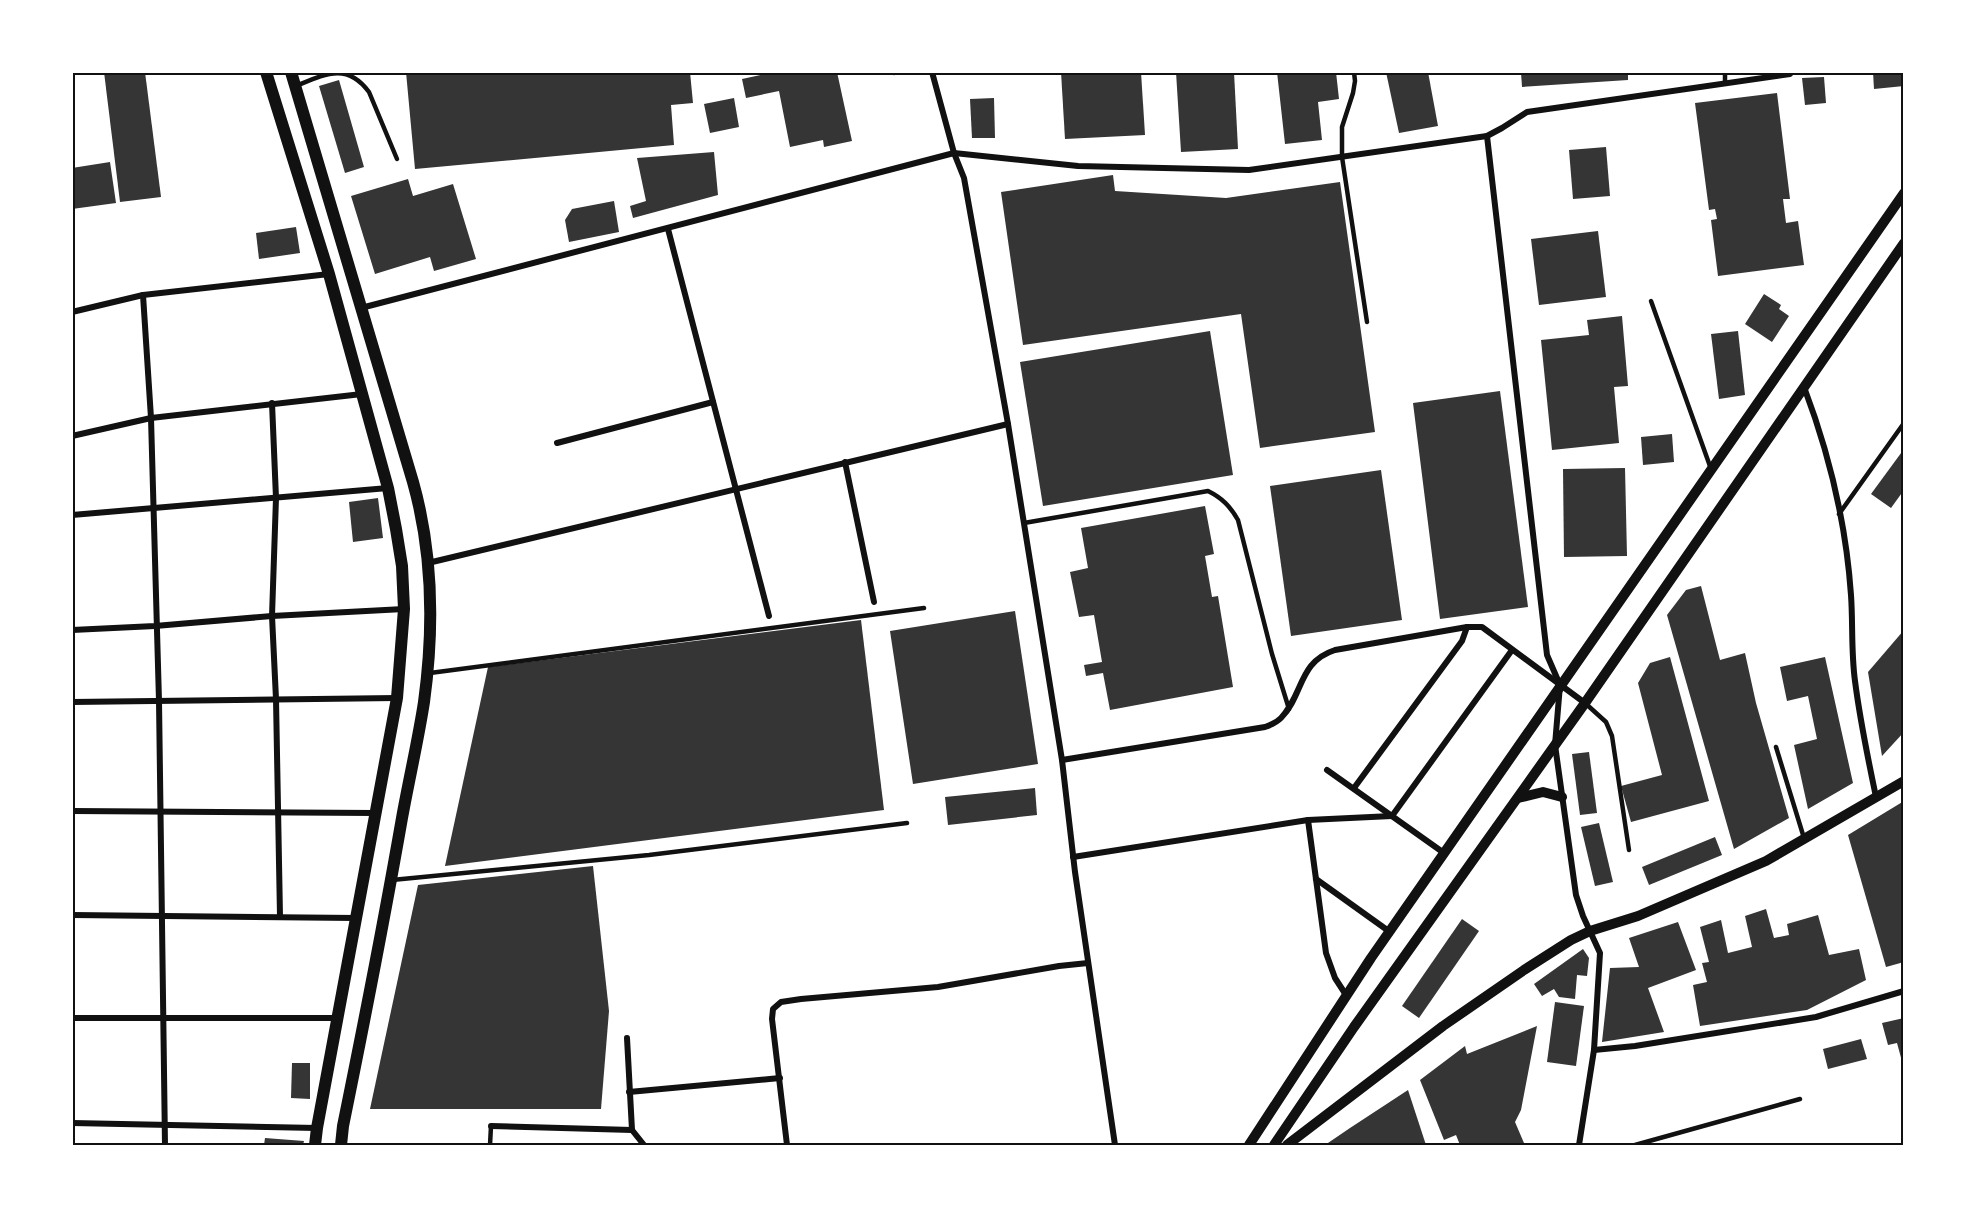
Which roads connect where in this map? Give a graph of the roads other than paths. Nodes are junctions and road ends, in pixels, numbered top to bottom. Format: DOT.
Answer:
graph roads {
  1 [pos="266,72"];
  2 [pos="291,72"];
  3 [pos="932,72"];
  4 [pos="1354,72"];
  5 [pos="1725,72"];
  6 [pos="1790,74"];
  7 [pos="1725,83"];
  8 [pos="296,86"];
  9 [pos="1487,135"];
  10 [pos="954,153"];
  11 [pos="1342,157"];
  12 [pos="397,159"];
  13 [pos="1904,193"];
  14 [pos="668,230"];
  15 [pos="1904,243"];
  16 [pos="329,274"];
  17 [pos="143,295"];
  18 [pos="1651,301"];
  19 [pos="360,308"];
  20 [pos="72,312"];
  21 [pos="1367,322"];
  22 [pos="1804,387"];
  23 [pos="363,394"];
  24 [pos="713,402"];
  25 [pos="272,403"];
  26 [pos="151,418"];
  27 [pos="1904,423"];
  28 [pos="1008,424"];
  29 [pos="72,436"];
  30 [pos="557,443"];
  31 [pos="845,462"];
  32 [pos="1711,469"];
  33 [pos="388,488"];
  34 [pos="736,488"];
  35 [pos="276,498"];
  36 [pos="152,508"];
  37 [pos="1839,514"];
  38 [pos="72,515"];
  39 [pos="1024,523"];
  40 [pos="428,563"];
  41 [pos="874,602"];
  42 [pos="404,609"];
  43 [pos="924,609"];
  44 [pos="272,616"];
  45 [pos="769,616"];
  46 [pos="155,626"];
  47 [pos="1467,627"];
  48 [pos="72,630"];
  49 [pos="1512,650"];
  50 [pos="427,673"];
  51 [pos="1560,685"];
  52 [pos="397,698"];
  53 [pos="276,699"];
  54 [pos="159,701"];
  55 [pos="72,702"];
  56 [pos="1585,703"];
  57 [pos="1289,709"];
  58 [pos="1555,745"];
  59 [pos="1776,747"];
  60 [pos="1062,760"];
  61 [pos="1327,770"];
  62 [pos="1904,781"];
  63 [pos="1354,788"];
  64 [pos="1562,797"];
  65 [pos="1876,797"];
  66 [pos="1518,798"];
  67 [pos="72,811"];
  68 [pos="161,811"];
  69 [pos="278,813"];
  70 [pos="376,813"];
  71 [pos="1392,816"];
  72 [pos="1308,820"];
  73 [pos="907,823"];
  74 [pos="1804,840"];
  75 [pos="1629,850"];
  76 [pos="1444,853"];
  77 [pos="1073,857"];
  78 [pos="1316,879"];
  79 [pos="392,880"];
  80 [pos="72,915"];
  81 [pos="163,915"];
  82 [pos="280,916"];
  83 [pos="356,918"];
  84 [pos="1590,931"];
  85 [pos="1390,932"];
  86 [pos="1088,963"];
  87 [pos="1904,991"];
  88 [pos="1346,995"];
  89 [pos="72,1018"];
  90 [pos="165,1018"];
  91 [pos="337,1018"];
  92 [pos="627,1038"];
  93 [pos="1594,1050"];
  94 [pos="780,1078"];
  95 [pos="629,1092"];
  96 [pos="1800,1099"];
  97 [pos="72,1123"];
  98 [pos="165,1125"];
  99 [pos="491,1126"];
  100 [pos="317,1128"];
  101 [pos="632,1130"];
  102 [pos="165,1145"];
  103 [pos="315,1145"];
  104 [pos="341,1145"];
  105 [pos="490,1145"];
  106 [pos="644,1145"];
  107 [pos="786,1145"];
  108 [pos="1115,1145"];
  109 [pos="1249,1145"];
  110 [pos="1274,1145"];
  111 [pos="1287,1145"];
  112 [pos="1579,1145"];
  113 [pos="1635,1145"];
  1 -- 16 [label="main road"];
  2 -- 8 [label="main road"];
  3 -- 10 [label="street"];
  4 -- 11 [label="lane"];
  5 -- 7 [label="lane"];
  6 -- 7 [label="street"];
  7 -- 9 [label="street"];
  8 -- 12 [label="lane"];
  8 -- 19 [label="main road"];
  9 -- 11 [label="street"];
  9 -- 51 [label="street"];
  10 -- 11 [label="street"];
  10 -- 14 [label="street"];
  10 -- 28 [label="street"];
  11 -- 21 [label="lane"];
  13 -- 32 [label="street"];
  14 -- 19 [label="street"];
  14 -- 24 [label="street"];
  15 -- 22 [label="street"];
  16 -- 17 [label="street"];
  16 -- 23 [label="main road"];
  17 -- 20 [label="street"];
  17 -- 26 [label="street"];
  18 -- 32 [label="lane"];
  19 -- 40 [label="main road"];
  22 -- 37 [label="street"];
  22 -- 56 [label="street"];
  23 -- 25 [label="street"];
  23 -- 33 [label="main road"];
  24 -- 30 [label="street"];
  24 -- 34 [label="street"];
  25 -- 26 [label="street"];
  25 -- 35 [label="street"];
  26 -- 29 [label="street"];
  26 -- 36 [label="street"];
  27 -- 37 [label="lane"];
  28 -- 31 [label="street"];
  28 -- 39 [label="street"];
  31 -- 34 [label="street"];
  31 -- 41 [label="street"];
  32 -- 51 [label="street"];
  33 -- 35 [label="street"];
  33 -- 42 [label="main road"];
  34 -- 40 [label="street"];
  34 -- 45 [label="street"];
  35 -- 36 [label="street"];
  35 -- 44 [label="street"];
  36 -- 38 [label="street"];
  36 -- 46 [label="street"];
  37 -- 65 [label="street"];
  39 -- 57 [label="lane"];
  39 -- 60 [label="street"];
  40 -- 50 [label="main road"];
  42 -- 44 [label="street"];
  42 -- 52 [label="main road"];
  43 -- 50 [label="lane"];
  44 -- 46 [label="street"];
  44 -- 53 [label="street"];
  46 -- 48 [label="street"];
  46 -- 54 [label="street"];
  47 -- 49 [label="street"];
  47 -- 57 [label="street"];
  47 -- 63 [label="street"];
  49 -- 51 [label="street"];
  49 -- 71 [label="street"];
  50 -- 79 [label="main road"];
  51 -- 56 [label="street"];
  51 -- 58 [label="street"];
  51 -- 76 [label="street"];
  52 -- 53 [label="street"];
  52 -- 70 [label="main road"];
  53 -- 54 [label="street"];
  53 -- 69 [label="street"];
  54 -- 55 [label="street"];
  54 -- 68 [label="street"];
  56 -- 58 [label="street"];
  56 -- 75 [label="lane"];
  57 -- 60 [label="street"];
  58 -- 64 [label="street"];
  58 -- 66 [label="street"];
  59 -- 74 [label="lane"];
  60 -- 77 [label="street"];
  61 -- 63 [label="street"];
  62 -- 65 [label="street"];
  63 -- 71 [label="street"];
  64 -- 66 [label="street"];
  64 -- 84 [label="street"];
  65 -- 74 [label="street"];
  66 -- 110 [label="street"];
  67 -- 68 [label="street"];
  68 -- 69 [label="street"];
  68 -- 81 [label="street"];
  69 -- 70 [label="street"];
  69 -- 82 [label="street"];
  70 -- 83 [label="main road"];
  71 -- 72 [label="street"];
  71 -- 76 [label="street"];
  72 -- 77 [label="street"];
  72 -- 78 [label="street"];
  73 -- 79 [label="lane"];
  74 -- 84 [label="street"];
  76 -- 85 [label="street"];
  77 -- 86 [label="street"];
  78 -- 85 [label="street"];
  78 -- 88 [label="street"];
  79 -- 104 [label="main road"];
  80 -- 81 [label="street"];
  81 -- 82 [label="street"];
  81 -- 90 [label="street"];
  82 -- 83 [label="street"];
  83 -- 91 [label="main road"];
  84 -- 93 [label="street"];
  84 -- 111 [label="street"];
  85 -- 88 [label="street"];
  86 -- 94 [label="street"];
  86 -- 108 [label="street"];
  87 -- 93 [label="street"];
  88 -- 109 [label="street"];
  89 -- 90 [label="street"];
  90 -- 91 [label="street"];
  90 -- 98 [label="street"];
  91 -- 100 [label="main road"];
  92 -- 95 [label="street"];
  93 -- 112 [label="street"];
  94 -- 95 [label="street"];
  94 -- 107 [label="street"];
  95 -- 101 [label="street"];
  96 -- 113 [label="lane"];
  97 -- 98 [label="street"];
  98 -- 100 [label="street"];
  98 -- 102 [label="street"];
  99 -- 101 [label="street"];
  99 -- 105 [label="lane"];
  100 -- 103 [label="main road"];
  101 -- 106 [label="street"];
}
